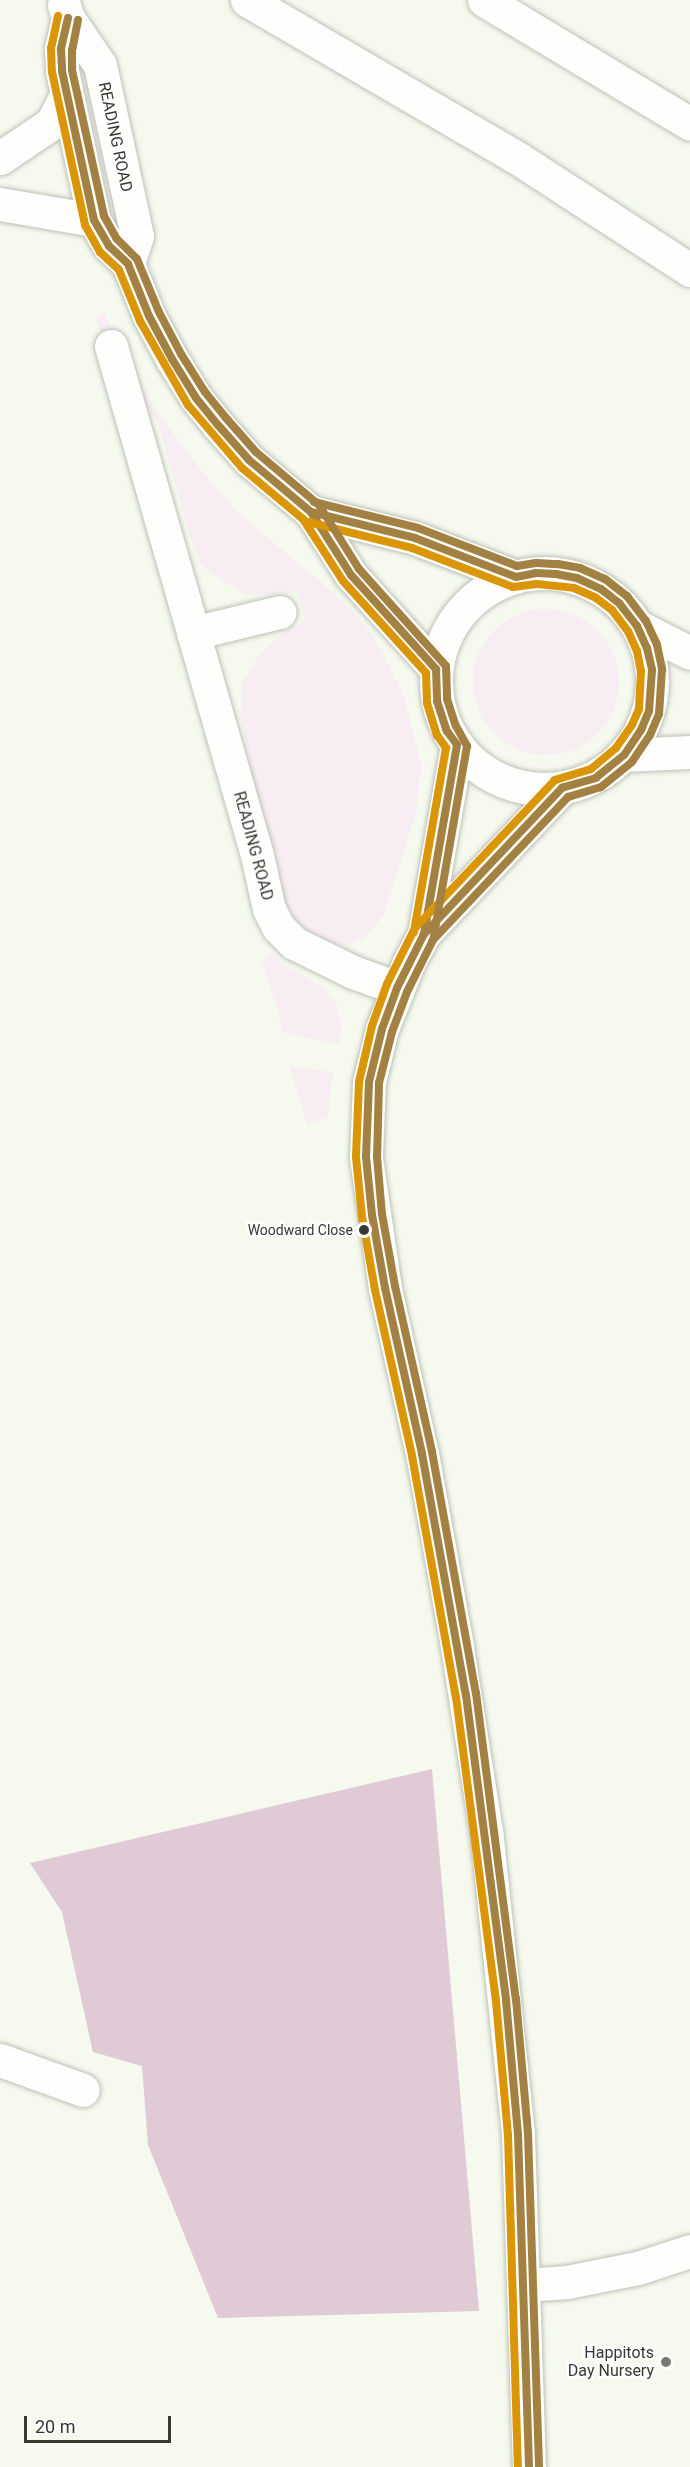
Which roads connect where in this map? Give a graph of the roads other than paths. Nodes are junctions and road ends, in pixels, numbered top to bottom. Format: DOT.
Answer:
graph roads {
  1 [pos="247,0"];
  2 [pos="484,0"];
  3 [pos="65,9"];
  4 [pos="66,96"];
  5 [pos="690,124"];
  6 [pos="0,158"];
  7 [pos="0,204"];
  8 [pos="94,220"];
  9 [pos="128,264"];
  10 [pos="690,270"];
  11 [pos="111,346"];
  12 [pos="310,512"];
  13 [pos="516,576"];
  14 [pos="280,612"];
  15 [pos="637,626"];
  16 [pos="193,633"];
  17 [pos="690,653"];
  18 [pos="436,669"];
  19 [pos="456,745"];
  20 [pos="690,752"];
  21 [pos="624,755"];
  22 [pos="562,788"];
  23 [pos="424,934"];
  24 [pos="397,988"];
  25 [pos="0,2060"];
  26 [pos="83,2090"];
  27 [pos="690,2251"];
  28 [pos="525,2285"];
  29 [pos="529,2467"];
  1 -- 10 [label="main road"];
  2 -- 5 [label="main road"];
  3 -- 4 [label="main road, READING ROAD"];
  3 -- 9 [label="main road, READING ROAD"];
  4 -- 6 [label="main road"];
  4 -- 8 [label="main road, READING ROAD"];
  7 -- 8 [label="main road"];
  8 -- 9 [label="main road, READING ROAD"];
  9 -- 12 [label="main road, READING ROAD"];
  11 -- 16 [label="main road, READING ROAD"];
  12 -- 13 [label="main road, READING ROAD"];
  12 -- 18 [label="main road, READING ROAD"];
  13 -- 15 [label="main road"];
  13 -- 18 [label="main road"];
  14 -- 16 [label="main road"];
  15 -- 17 [label="main road"];
  15 -- 21 [label="main road"];
  16 -- 24 [label="main road, READING ROAD"];
  18 -- 19 [label="main road"];
  19 -- 22 [label="main road"];
  19 -- 23 [label="main road"];
  20 -- 21 [label="main road"];
  21 -- 22 [label="main road"];
  22 -- 23 [label="main road"];
  23 -- 24 [label="main road"];
  24 -- 28 [label="main road"];
  25 -- 26 [label="main road"];
  27 -- 28 [label="main road"];
  28 -- 29 [label="main road"];
}
